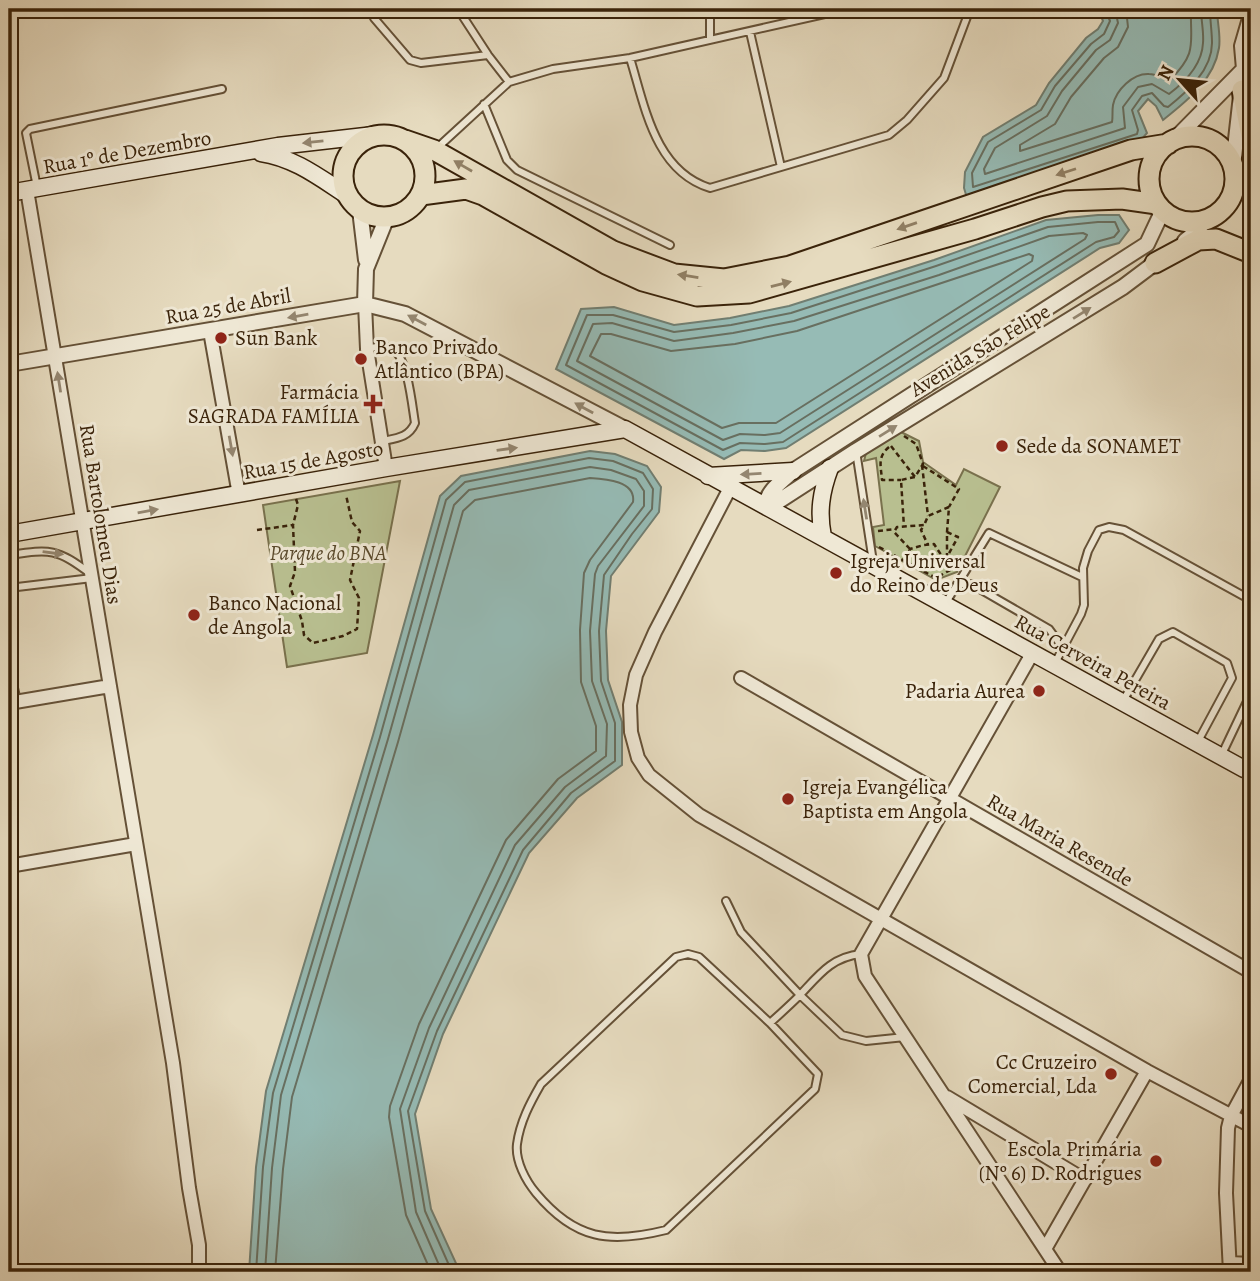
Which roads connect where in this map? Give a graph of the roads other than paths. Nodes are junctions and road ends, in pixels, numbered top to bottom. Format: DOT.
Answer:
graph roads {
  1 [pos="458,9"];
  2 [pos="710,9"];
  3 [pos="848,9"];
  4 [pos="970,9"];
  5 [pos="1251,15"];
  6 [pos="374,18"];
  7 [pos="751,32"];
  8 [pos="710,40"];
  9 [pos="488,55"];
  10 [pos="630,58"];
  11 [pos="1244,69"];
  12 [pos="509,82"];
  13 [pos="222,89"];
  14 [pos="1242,90"];
  15 [pos="484,104"];
  16 [pos="374,135"];
  17 [pos="1251,135"];
  18 [pos="405,140"];
  19 [pos="1171,142"];
  20 [pos="435,150"];
  21 [pos="252,151"];
  22 [pos="781,167"];
  23 [pos="1233,167"];
  24 [pos="1251,182"];
  25 [pos="32,189"];
  26 [pos="9,193"];
  27 [pos="421,195"];
  28 [pos="354,203"];
  29 [pos="1160,207"];
  30 [pos="387,217"];
  31 [pos="1208,219"];
  32 [pos="1251,244"];
  33 [pos="670,245"];
  34 [pos="1251,253"];
  35 [pos="1155,263"];
  36 [pos="366,269"];
  37 [pos="365,304"];
  38 [pos="210,331"];
  39 [pos="367,349"];
  40 [pos="55,356"];
  41 [pos="9,364"];
  42 [pos="625,429"];
  43 [pos="383,441"];
  44 [pos="856,451"];
  45 [pos="386,468"];
  46 [pos="830,468"];
  47 [pos="793,471"];
  48 [pos="706,475"];
  49 [pos="730,488"];
  50 [pos="239,495"];
  51 [pos="767,507"];
  52 [pos="83,522"];
  53 [pos="9,534"];
  54 [pos="823,537"];
  55 [pos="9,555"];
  56 [pos="874,567"];
  57 [pos="92,576"];
  58 [pos="1082,577"];
  59 [pos="957,584"];
  60 [pos="9,588"];
  61 [pos="1249,599"];
  62 [pos="945,605"];
  63 [pos="1063,648"];
  64 [pos="1032,652"];
  65 [pos="1054,665"];
  66 [pos="9,666"];
  67 [pos="741,678"];
  68 [pos="110,686"];
  69 [pos="1251,693"];
  70 [pos="13,702"];
  71 [pos="1122,702"];
  72 [pos="1197,743"];
  73 [pos="1221,756"];
  74 [pos="1249,771"];
  75 [pos="950,798"];
  76 [pos="136,844"];
  77 [pos="9,866"];
  78 [pos="726,901"];
  79 [pos="880,918"];
  80 [pos="861,954"];
  81 [pos="1251,972"];
  82 [pos="800,995"];
  83 [pos="770,1023"];
  84 [pos="905,1037"];
  85 [pos="1147,1071"];
  86 [pos="1251,1079"];
  87 [pos="944,1095"];
  88 [pos="1231,1116"];
  89 [pos="1251,1126"];
  90 [pos="1085,1180"];
  91 [pos="1045,1249"];
  92 [pos="1251,1264"];
  93 [pos="1230,1267"];
  94 [pos="199,1272"];
  95 [pos="1060,1272"];
  1 -- 9 [label="lane"];
  2 -- 8 [label="lane"];
  3 -- 7 [label="lane"];
  4 -- 22 [label="lane"];
  5 -- 11 [label="street"];
  6 -- 9 [label="lane"];
  7 -- 8 [label="lane"];
  7 -- 22 [label="lane"];
  8 -- 10 [label="lane"];
  9 -- 12 [label="lane"];
  10 -- 12 [label="lane"];
  10 -- 22 [label="lane"];
  11 -- 14 [label="street"];
  11 -- 19 [label="street"];
  12 -- 15 [label="lane"];
  13 -- 25 [label="lane"];
  14 -- 17 [label="main road"];
  14 -- 23 [label="street"];
  15 -- 20 [label="lane"];
  15 -- 33 [label="lane"];
  16 -- 18 [label="main road"];
  16 -- 21 [label="main road, Rua 1º de Dezembro, one-way"];
  16 -- 28 [label="main road"];
  18 -- 20 [label="main road"];
  18 -- 27 [label="main road"];
  19 -- 20 [label="main road, one-way"];
  19 -- 23 [label="main road"];
  19 -- 29 [label="main road"];
  21 -- 25 [label="main road, Rua 1º de Dezembro"];
  21 -- 28 [label="main road, Rua 1º de Dezembro"];
  23 -- 24 [label="main road"];
  23 -- 31 [label="main road"];
  25 -- 26 [label="main road, Rua 1º de Dezembro"];
  25 -- 40 [label="street, Rua Bartolomeu Dias"];
  27 -- 29 [label="main road, one-way"];
  27 -- 30 [label="main road"];
  28 -- 30 [label="main road"];
  28 -- 36 [label="street"];
  29 -- 31 [label="main road"];
  29 -- 47 [label="street, Avenida São Felipe"];
  30 -- 36 [label="street"];
  31 -- 32 [label="main road"];
  31 -- 35 [label="street, Avenida São Felipe"];
  34 -- 35 [label="main road"];
  44 -- 35 [label="street, Avenida São Felipe, one-way"];
  36 -- 37 [label="street"];
  37 -- 38 [label="street, Rua 25 de Abril, one-way"];
  37 -- 39 [label="street"];
  42 -- 37 [label="street, one-way"];
  38 -- 40 [label="street, Rua 25 de Abril"];
  38 -- 50 [label="street, one-way"];
  39 -- 43 [label="street"];
  39 -- 43 [label="lane"];
  40 -- 41 [label="street, Rua 25 de Abril"];
  52 -- 40 [label="street, Rua Bartolomeu Dias, one-way"];
  45 -- 42 [label="main road, Rua 15 de Agosto, one-way"];
  42 -- 48 [label="main road, Rua Cerveira Pereira"];
  43 -- 45 [label="street"];
  44 -- 46 [label="street, Avenida São Felipe"];
  56 -- 44 [label="lane, one-way"];
  45 -- 50 [label="main road, Rua 15 de Agosto"];
  46 -- 51 [label="street, Avenida São Felipe"];
  46 -- 54 [label="main road"];
  47 -- 48 [label="main road, one-way"];
  47 -- 51 [label="street, Avenida São Felipe"];
  48 -- 49 [label="main road, Rua Cerveira Pereira"];
  49 -- 51 [label="main road, Rua Cerveira Pereira"];
  49 -- 79 [label="street"];
  52 -- 50 [label="main road, Rua 15 de Agosto, one-way"];
  51 -- 54 [label="main road, Rua Cerveira Pereira"];
  52 -- 53 [label="main road, Rua 15 de Agosto"];
  52 -- 57 [label="street, Rua Bartolomeu Dias"];
  54 -- 56 [label="main road, Rua Cerveira Pereira"];
  55 -- 57 [label="lane, one-way"];
  56 -- 62 [label="main road, Rua Cerveira Pereira"];
  57 -- 60 [label="lane"];
  57 -- 68 [label="street, Rua Bartolomeu Dias"];
  58 -- 59 [label="lane"];
  58 -- 61 [label="lane"];
  58 -- 63 [label="lane"];
  59 -- 62 [label="lane"];
  59 -- 63 [label="lane"];
  62 -- 64 [label="main road, Rua Cerveira Pereira"];
  63 -- 65 [label="lane"];
  64 -- 65 [label="main road, Rua Cerveira Pereira"];
  64 -- 75 [label="street"];
  65 -- 71 [label="main road, Rua Cerveira Pereira"];
  66 -- 70 [label="lane"];
  67 -- 75 [label="street, Rua Maria Resende"];
  68 -- 70 [label="street"];
  68 -- 76 [label="street, Rua Bartolomeu Dias"];
  69 -- 73 [label="lane"];
  71 -- 72 [label="main road, Rua Cerveira Pereira"];
  71 -- 72 [label="lane"];
  72 -- 73 [label="main road, Rua Cerveira Pereira"];
  73 -- 74 [label="main road, Rua Cerveira Pereira"];
  75 -- 79 [label="street"];
  75 -- 81 [label="street, Rua Maria Resende"];
  76 -- 77 [label="street"];
  76 -- 94 [label="street, Rua Bartolomeu Dias"];
  78 -- 82 [label="lane"];
  79 -- 80 [label="street"];
  79 -- 85 [label="street"];
  80 -- 82 [label="lane"];
  80 -- 84 [label="street"];
  82 -- 83 [label="lane"];
  82 -- 84 [label="lane"];
  83 -- 83 [label="lane"];
  84 -- 87 [label="street"];
  85 -- 88 [label="street"];
  85 -- 90 [label="street"];
  86 -- 88 [label="street"];
  87 -- 90 [label="street"];
  87 -- 91 [label="street"];
  88 -- 89 [label="street"];
  88 -- 93 [label="street"];
  90 -- 91 [label="street"];
  91 -- 95 [label="street"];
  92 -- 93 [label="street"];
}
